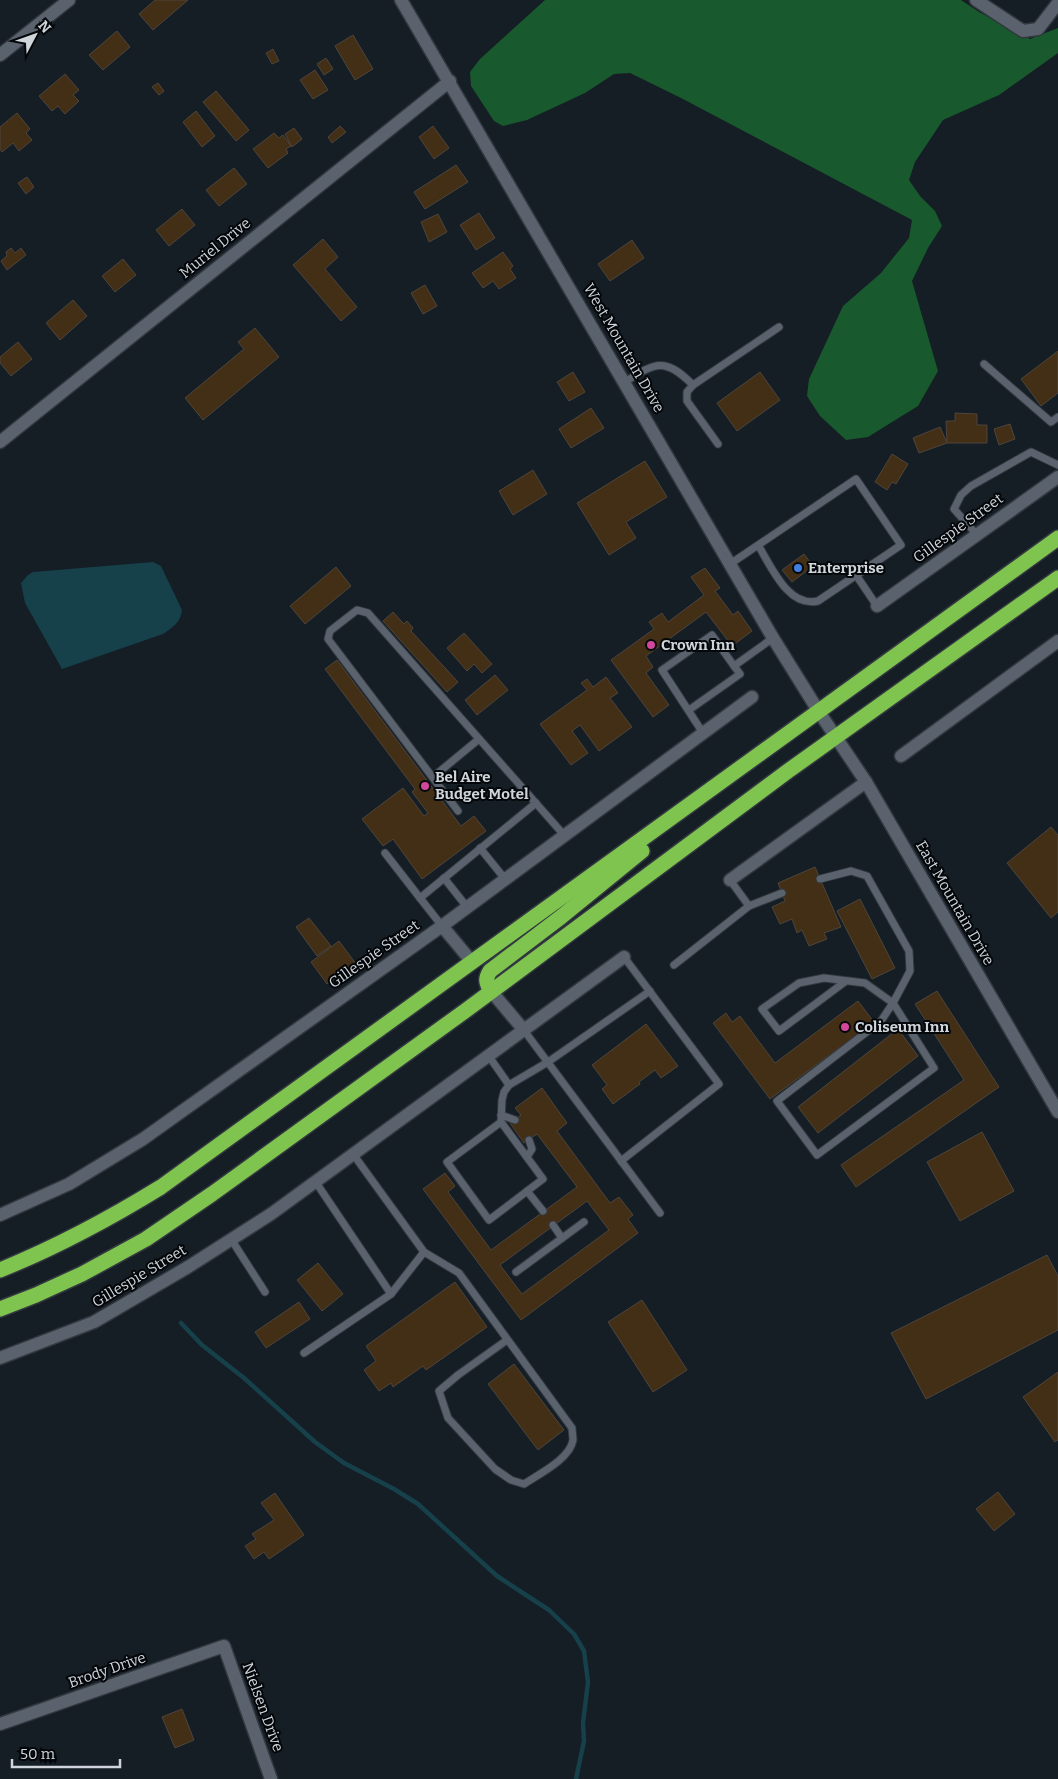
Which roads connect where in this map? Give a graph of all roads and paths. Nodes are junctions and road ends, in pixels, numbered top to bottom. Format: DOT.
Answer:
graph roads {
  1 [pos="69,0"];
  2 [pos="401,0"];
  3 [pos="976,0"];
  4 [pos="1058,4"];
  5 [pos="0,55"];
  6 [pos="450,81"];
  7 [pos="779,327"];
  8 [pos="984,364"];
  9 [pos="625,382"];
  10 [pos="693,385"];
  11 [pos="1058,417"];
  12 [pos="0,442"];
  13 [pos="718,444"];
  14 [pos="1058,465"];
  15 [pos="1058,477"];
  16 [pos="977,535"];
  17 [pos="1058,538"];
  18 [pos="758,545"];
  19 [pos="730,564"];
  20 [pos="856,575"];
  21 [pos="1058,578"];
  22 [pos="876,606"];
  23 [pos="773,638"];
  24 [pos="1058,641"];
  25 [pos="734,666"];
  26 [pos="752,697"];
  27 [pos="689,710"];
  28 [pos="819,712"];
  29 [pos="703,733"];
  30 [pos="836,737"];
  31 [pos="479,739"];
  32 [pos="901,756"];
  33 [pos="433,777"];
  34 [pos="866,782"];
  35 [pos="536,803"];
  36 [pos="685,810"];
  37 [pos="458,811"];
  38 [pos="564,835"];
  39 [pos="480,848"];
  40 [pos="385,853"];
  41 [pos="444,878"];
  42 [pos="505,879"];
  43 [pos="820,879"];
  44 [pos="730,880"];
  45 [pos="782,894"];
  46 [pos="420,898"];
  47 [pos="749,906"];
  48 [pos="467,907"];
  49 [pos="442,926"];
  50 [pos="624,957"];
  51 [pos="472,962"];
  52 [pos="674,965"];
  53 [pos="846,981"];
  54 [pos="491,991"];
  55 [pos="650,991"];
  56 [pos="893,1003"];
  57 [pos="523,1029"];
  58 [pos="488,1055"];
  59 [pos="548,1062"];
  60 [pos="509,1085"];
  61 [pos="1058,1112"];
  62 [pos="501,1118"];
  63 [pos="515,1120"];
  64 [pos="529,1140"];
  65 [pos="353,1154"];
  66 [pos="527,1157"];
  67 [pos="621,1161"];
  68 [pos="315,1181"];
  69 [pos="527,1191"];
  70 [pos="543,1211"];
  71 [pos="660,1213"];
  72 [pos="0,1215"];
  73 [pos="584,1222"];
  74 [pos="553,1225"];
  75 [pos="562,1238"];
  76 [pos="230,1239"];
  77 [pos="424,1252"];
  78 [pos="0,1270"];
  79 [pos="516,1272"];
  80 [pos="266,1292"];
  81 [pos="391,1294"];
  82 [pos="0,1309"];
  83 [pos="507,1340"];
  84 [pos="304,1353"];
  85 [pos="0,1358"];
  86 [pos="224,1646"];
  87 [pos="0,1724"];
  88 [pos="271,1779"];
  1 -- 5 [label="street"];
  2 -- 6 [label="street, West Mountain Drive"];
  3 -- 4 [label="street"];
  6 -- 9 [label="street, West Mountain Drive"];
  6 -- 12 [label="street, Muriel Drive"];
  7 -- 10 [label="lane"];
  8 -- 11 [label="lane"];
  9 -- 10 [label="lane"];
  9 -- 19 [label="street, West Mountain Drive"];
  10 -- 13 [label="lane"];
  14 -- 16 [label="lane"];
  15 -- 16 [label="street, Gillespie Street"];
  16 -- 22 [label="street, Gillespie Street"];
  17 -- 28 [label="highway"];
  18 -- 19 [label="lane"];
  18 -- 20 [label="lane"];
  18 -- 20 [label="lane"];
  19 -- 23 [label="street, West Mountain Drive"];
  20 -- 22 [label="lane"];
  21 -- 30 [label="highway"];
  23 -- 25 [label="lane"];
  23 -- 28 [label="street, West Mountain Drive"];
  24 -- 32 [label="street"];
  25 -- 27 [label="lane"];
  25 -- 27 [label="lane"];
  26 -- 29 [label="street, Gillespie Street"];
  27 -- 29 [label="lane"];
  28 -- 30 [label="street, East Mountain Drive"];
  28 -- 36 [label="highway"];
  29 -- 38 [label="street, Gillespie Street"];
  30 -- 34 [label="street, East Mountain Drive"];
  30 -- 54 [label="highway"];
  31 -- 33 [label="lane"];
  31 -- 33 [label="lane"];
  31 -- 35 [label="lane"];
  33 -- 37 [label="lane"];
  34 -- 44 [label="street"];
  34 -- 61 [label="street, East Mountain Drive"];
  35 -- 38 [label="lane"];
  35 -- 39 [label="lane"];
  36 -- 51 [label="highway"];
  36 -- 54 [label="highway"];
  38 -- 42 [label="street, Gillespie Street"];
  39 -- 41 [label="lane"];
  39 -- 42 [label="lane"];
  40 -- 46 [label="lane"];
  41 -- 46 [label="lane"];
  41 -- 48 [label="lane"];
  42 -- 48 [label="street, Gillespie Street"];
  43 -- 56 [label="lane"];
  44 -- 47 [label="lane"];
  45 -- 47 [label="lane"];
  46 -- 49 [label="lane"];
  47 -- 52 [label="lane"];
  48 -- 49 [label="street, Gillespie Street"];
  49 -- 51 [label="street"];
  49 -- 72 [label="street, Gillespie Street"];
  50 -- 55 [label="lane"];
  50 -- 57 [label="street, Gillespie Street"];
  51 -- 78 [label="highway"];
  53 -- 53 [label="lane"];
  53 -- 56 [label="lane"];
  54 -- 57 [label="street"];
  54 -- 82 [label="highway"];
  55 -- 59 [label="lane"];
  55 -- 67 [label="lane"];
  56 -- 56 [label="lane"];
  57 -- 58 [label="street, Gillespie Street"];
  57 -- 59 [label="lane"];
  58 -- 60 [label="lane"];
  58 -- 65 [label="street, Gillespie Street"];
  59 -- 60 [label="lane"];
  59 -- 67 [label="lane"];
  60 -- 62 [label="lane"];
  62 -- 63 [label="lane"];
  62 -- 66 [label="lane"];
  62 -- 69 [label="lane"];
  64 -- 66 [label="lane"];
  65 -- 68 [label="street, Gillespie Street"];
  65 -- 77 [label="lane"];
  66 -- 69 [label="lane"];
  67 -- 71 [label="lane"];
  68 -- 76 [label="street, Gillespie Street"];
  68 -- 81 [label="lane"];
  69 -- 70 [label="lane"];
  73 -- 75 [label="lane"];
  74 -- 75 [label="lane"];
  75 -- 79 [label="lane"];
  76 -- 80 [label="lane"];
  76 -- 85 [label="street, Gillespie Street"];
  77 -- 81 [label="lane"];
  77 -- 83 [label="lane"];
  81 -- 84 [label="lane"];
  83 -- 83 [label="lane"];
  86 -- 87 [label="street, Brody Drive"];
  86 -- 88 [label="street, Nielsen Drive"];
}
